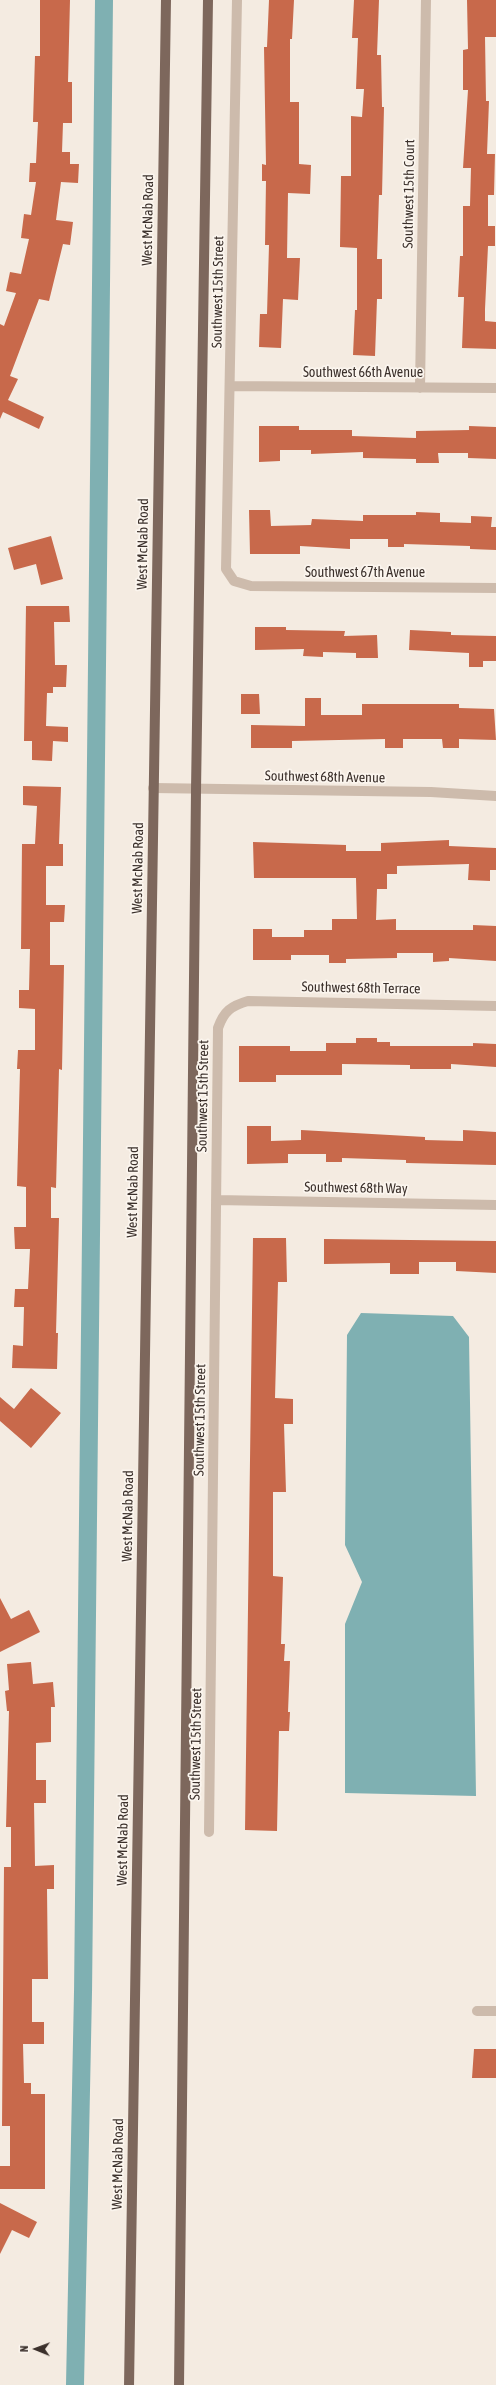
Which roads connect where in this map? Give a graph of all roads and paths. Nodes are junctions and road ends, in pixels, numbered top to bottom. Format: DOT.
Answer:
graph roads {
  1 [pos="166,0"];
  2 [pos="208,0"];
  3 [pos="237,0"];
  4 [pos="426,0"];
  5 [pos="230,386"];
  6 [pos="420,388"];
  7 [pos="496,388"];
  8 [pos="234,581"];
  9 [pos="496,588"];
  10 [pos="153,788"];
  11 [pos="196,790"];
  12 [pos="496,796"];
  13 [pos="496,1006"];
  14 [pos="227,1009"];
  15 [pos="216,1200"];
  16 [pos="496,1204"];
  17 [pos="209,1832"];
  18 [pos="477,2011"];
  19 [pos="496,2011"];
  20 [pos="129,2385"];
  21 [pos="179,2385"];
  1 -- 10 [label="main road, West McNab Road"];
  2 -- 11 [label="main road"];
  3 -- 5 [label="street, Southwest 15th Street"];
  4 -- 6 [label="street, Southwest 15th Court"];
  5 -- 6 [label="street, Southwest 66th Avenue"];
  5 -- 8 [label="street, Southwest 15th Street"];
  6 -- 7 [label="street, Southwest 66th Avenue"];
  8 -- 9 [label="street, Southwest 67th Avenue"];
  10 -- 11 [label="street, Southwest 68th Avenue"];
  10 -- 20 [label="main road, West McNab Road"];
  11 -- 12 [label="street, Southwest 68th Avenue"];
  11 -- 21 [label="main road"];
  13 -- 14 [label="street, Southwest 68th Terrace"];
  14 -- 15 [label="street, Southwest 15th Street"];
  15 -- 16 [label="street, Southwest 68th Way"];
  15 -- 17 [label="street, Southwest 15th Street"];
  18 -- 19 [label="street"];
}
